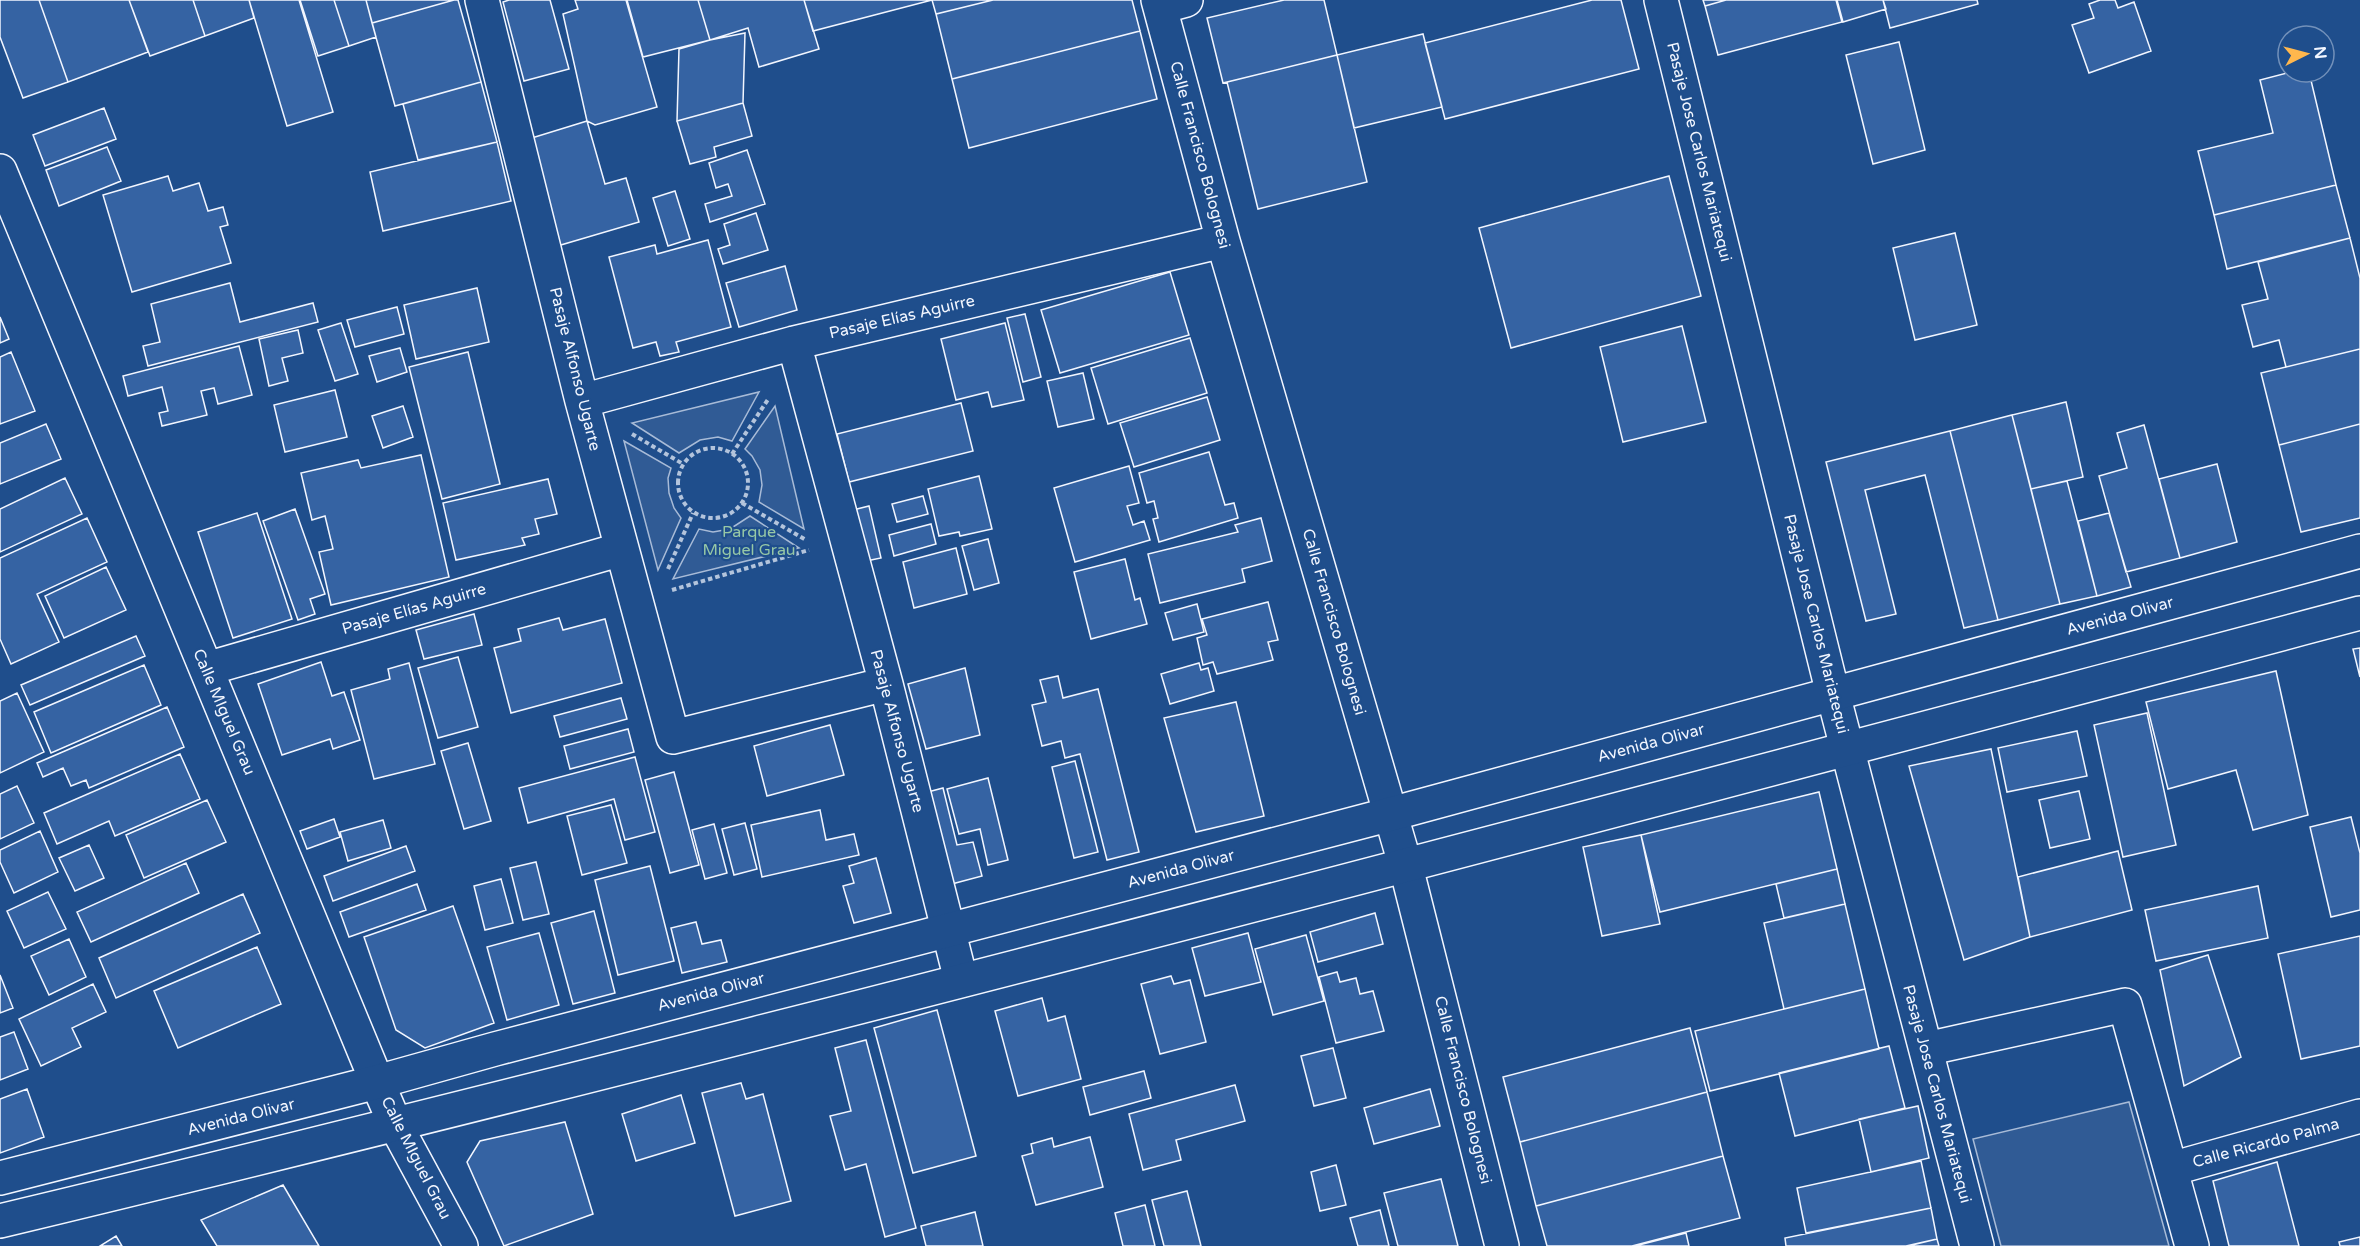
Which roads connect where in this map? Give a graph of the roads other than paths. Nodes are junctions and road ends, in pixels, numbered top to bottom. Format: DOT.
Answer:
graph roads {
  1 [pos="482,0"];
  2 [pos="1661,0"];
  3 [pos="1168,2"];
  4 [pos="0,171"];
  5 [pos="1223,241"];
  6 [pos="794,343"];
  7 [pos="582,401"];
  8 [pos="622,549"];
  9 [pos="2360,551"];
  10 [pos="2360,613"];
  11 [pos="206,669"];
  12 [pos="886,684"];
  13 [pos="1833,694"];
  14 [pos="1848,749"];
  15 [pos="1391,814"];
  16 [pos="1406,867"];
  17 [pos="949,930"];
  18 [pos="961,980"];
  19 [pos="1926,1049"];
  20 [pos="377,1082"];
  21 [pos="2360,1116"];
  22 [pos="396,1126"];
  23 [pos="2171,1169"];
  24 [pos="0,1178"];
  25 [pos="0,1221"];
  26 [pos="461,1246"];
  27 [pos="1502,1246"];
  28 [pos="1977,1246"];
  29 [pos="2192,1246"];
  1 -- 7 [label="street, Pasaje Alfonso Ugarte"];
  2 -- 13 [label="street, Pasaje Jose Carlos Mariatequi"];
  3 -- 5 [label="street, Calle Francisco Bolognesi"];
  4 -- 11 [label="street, Calle MIguel Grau"];
  5 -- 6 [label="street, Pasaje Elías Aguirre"];
  5 -- 15 [label="street, Calle Francisco Bolognesi"];
  6 -- 7 [label="street, Pasaje Elías Aguirre"];
  6 -- 12 [label="street, Pasaje Alfonso Ugarte"];
  7 -- 8 [label="street, Pasaje Alfonso Ugarte"];
  8 -- 11 [label="street, Pasaje Elías Aguirre"];
  8 -- 12 [label="street, Pasaje Alfonso Ugarte"];
  9 -- 13 [label="street, Avenida Olivar"];
  10 -- 14 [label="street"];
  11 -- 20 [label="street, Calle MIguel Grau"];
  12 -- 17 [label="street, Pasaje Alfonso Ugarte"];
  13 -- 14 [label="street, Pasaje Jose Carlos Mariatequi"];
  13 -- 15 [label="street, Avenida Olivar"];
  14 -- 16 [label="street"];
  14 -- 19 [label="street, Pasaje Jose Carlos Mariatequi"];
  15 -- 16 [label="street, Calle Francisco Bolognesi"];
  15 -- 17 [label="street, Avenida Olivar"];
  16 -- 18 [label="street"];
  16 -- 27 [label="street, Calle Francisco Bolognesi"];
  17 -- 18 [label="street, Pasaje Alfonso Ugarte"];
  17 -- 20 [label="street, Avenida Olivar"];
  18 -- 22 [label="street"];
  19 -- 23 [label="street"];
  19 -- 28 [label="street, Pasaje Jose Carlos Mariatequi"];
  20 -- 22 [label="street, Calle MIguel Grau"];
  20 -- 24 [label="street, Avenida Olivar"];
  21 -- 23 [label="street, Calle Ricardo Palma"];
  22 -- 25 [label="street"];
  22 -- 26 [label="street, Calle MIguel Grau"];
  23 -- 29 [label="street"];
}
